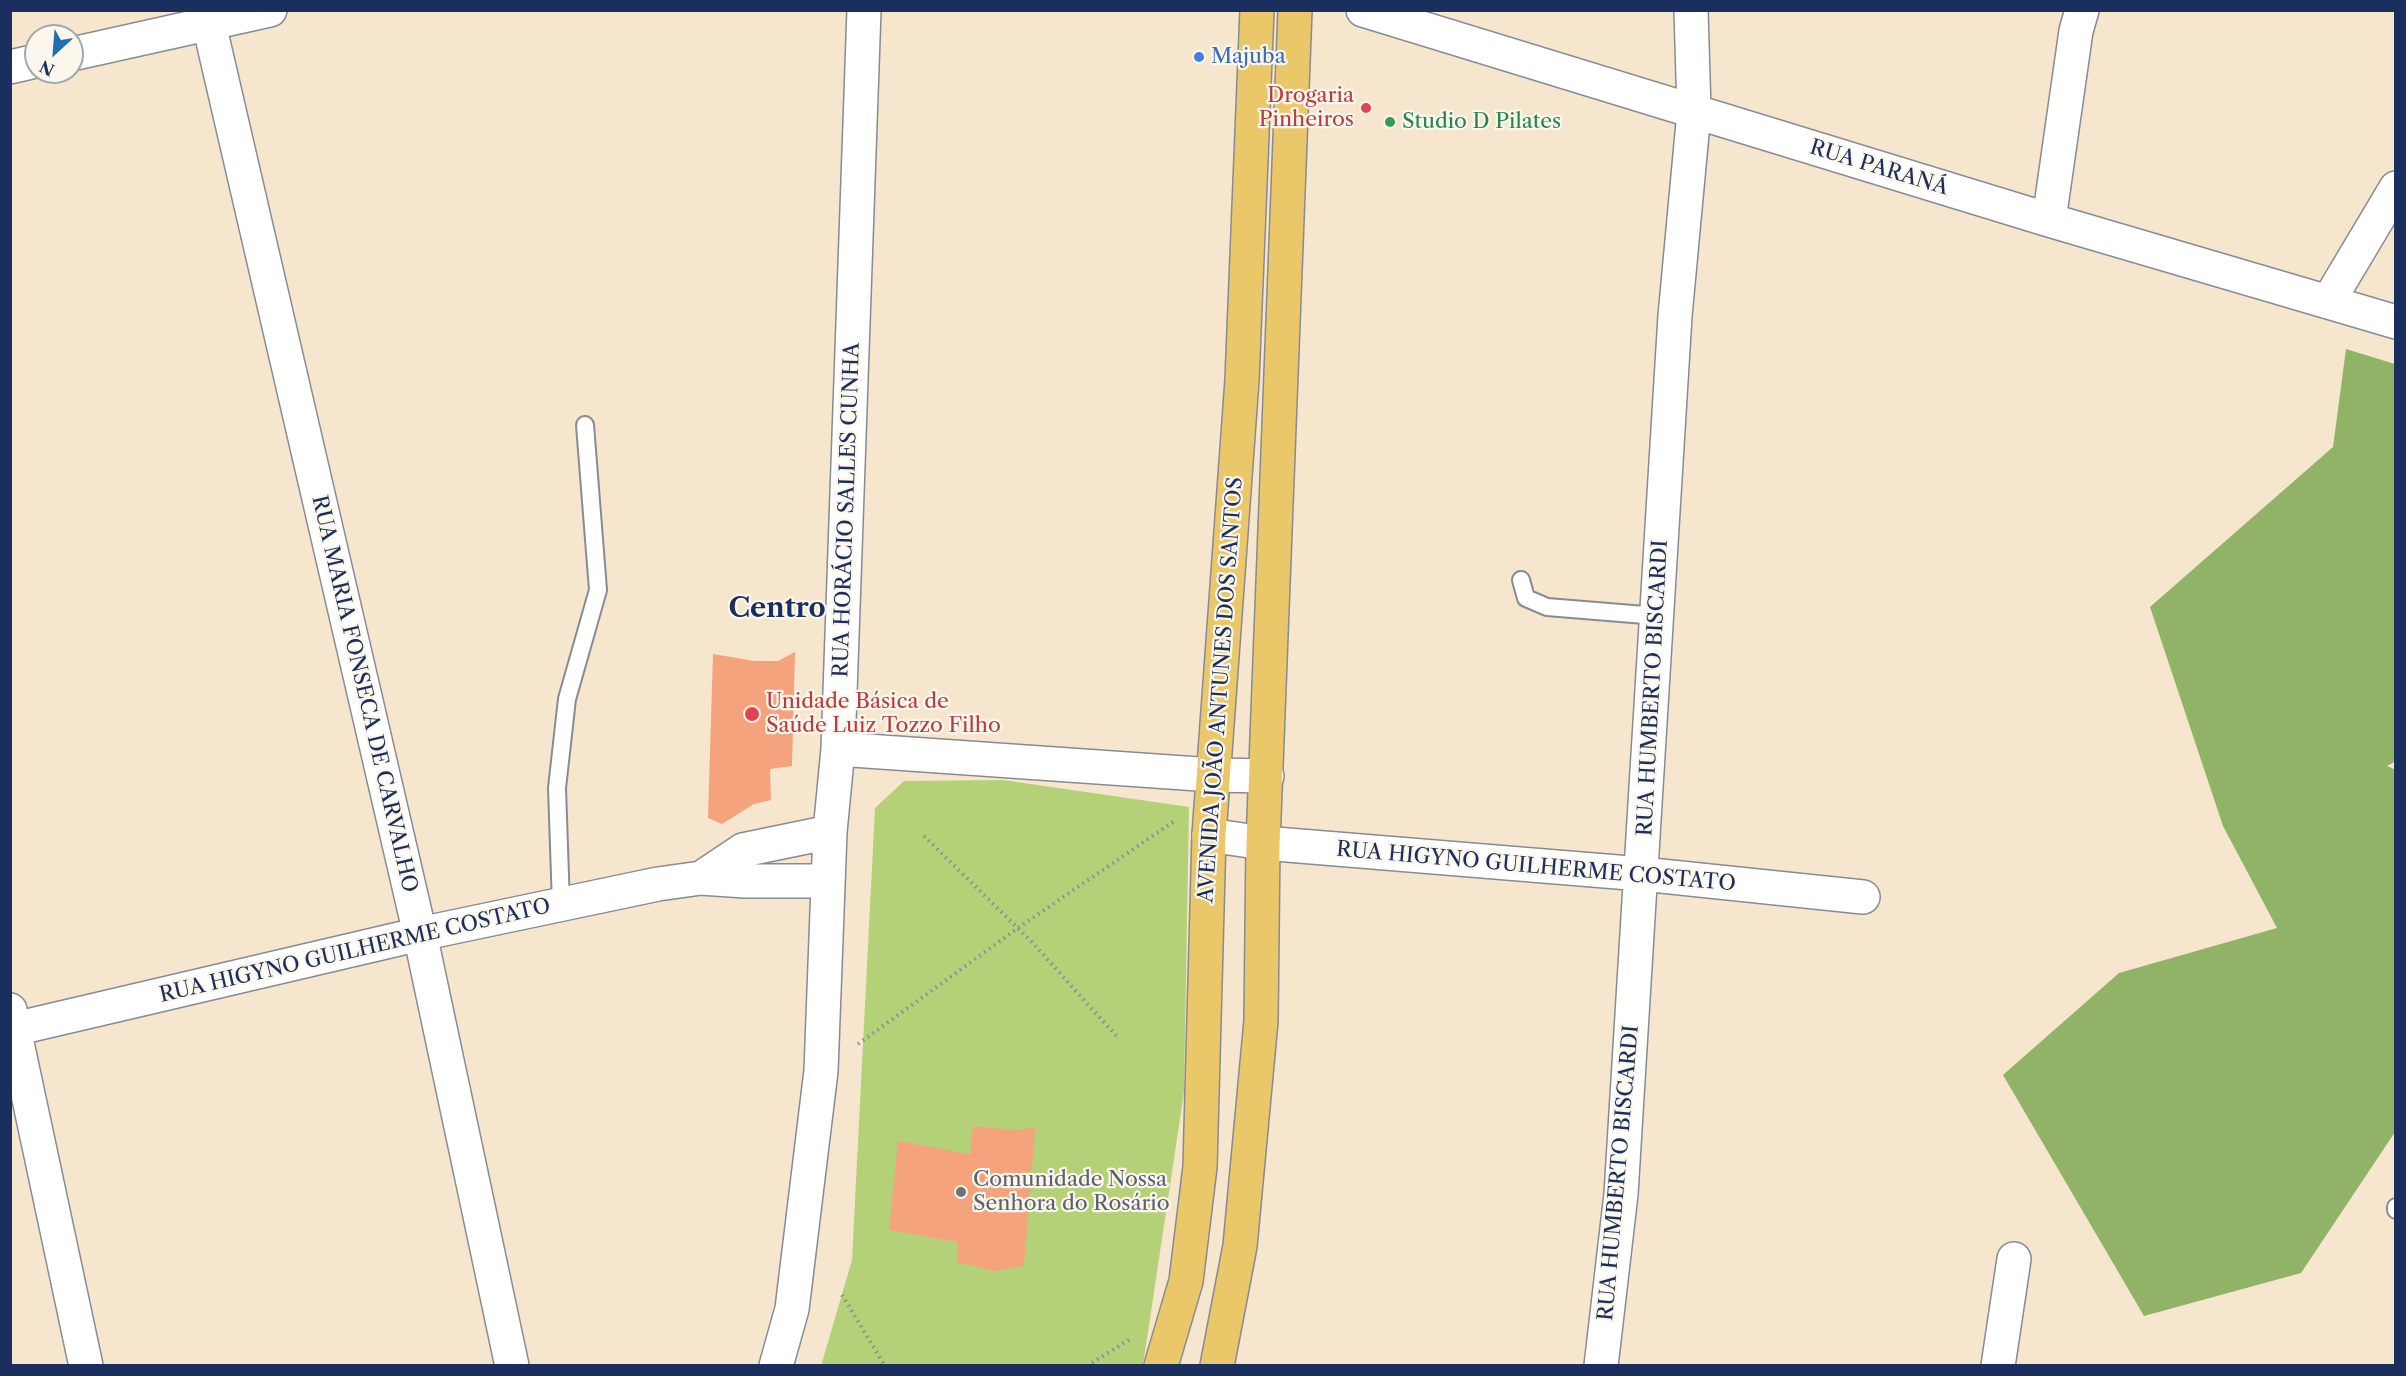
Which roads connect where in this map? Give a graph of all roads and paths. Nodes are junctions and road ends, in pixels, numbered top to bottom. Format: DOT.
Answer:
graph roads {
  1 [pos="270,10"];
  2 [pos="864,10"];
  3 [pos="1257,10"];
  4 [pos="1294,10"];
  5 [pos="1363,10"];
  6 [pos="1691,10"];
  7 [pos="2082,10"];
  8 [pos="209,24"];
  9 [pos="84,51"];
  10 [pos="1694,112"];
  11 [pos="2396,188"];
  12 [pos="2049,220"];
  13 [pos="2328,302"];
  14 [pos="2396,322"];
  15 [pos="585,425"];
  16 [pos="1521,580"];
  17 [pos="1657,616"];
  18 [pos="838,749"];
  19 [pos="1267,776"];
  20 [pos="1213,785"];
  21 [pos="830,832"];
  22 [pos="1209,835"];
  23 [pos="924,836"];
  24 [pos="1263,843"];
  25 [pos="1642,874"];
  26 [pos="701,878"];
  27 [pos="828,881"];
  28 [pos="1863,897"];
  29 [pos="561,905"];
  30 [pos="1018,928"];
  31 [pos="420,934"];
  32 [pos="12,1023"];
  33 [pos="1119,1039"];
  34 [pos="821,1071"];
  35 [pos="2014,1259"];
  36 [pos="842,1295"];
  37 [pos="86,1365"];
  38 [pos="512,1365"];
  39 [pos="776,1365"];
  40 [pos="885,1365"];
  41 [pos="1161,1365"];
  42 [pos="1217,1365"];
  43 [pos="1601,1365"];
  44 [pos="1998,1365"];
  1 -- 8 [label="street"];
  2 -- 18 [label="street, RUA HORÁCIO SALLES CUNHA"];
  3 -- 20 [label="main road, AVENIDA JOÃO ANTUNES DOS SANTOS"];
  4 -- 19 [label="main road, AVENIDA JOÃO ANTUNES DOS SANTOS"];
  5 -- 10 [label="street, RUA PARANÁ"];
  6 -- 10 [label="street, RUA HUMBERTO BISCARDI"];
  7 -- 12 [label="street"];
  8 -- 9 [label="street"];
  8 -- 31 [label="street, RUA MARIA FONSECA DE CARVALHO"];
  10 -- 12 [label="street, RUA PARANÁ"];
  10 -- 17 [label="street, RUA HUMBERTO BISCARDI"];
  11 -- 13 [label="street"];
  12 -- 13 [label="street, RUA PARANÁ"];
  13 -- 14 [label="street, RUA PARANÁ"];
  15 -- 29 [label="lane"];
  16 -- 17 [label="lane"];
  17 -- 25 [label="street, RUA HUMBERTO BISCARDI"];
  18 -- 20 [label="street"];
  18 -- 21 [label="street, RUA HORÁCIO SALLES CUNHA"];
  19 -- 20 [label="street"];
  19 -- 24 [label="main road, AVENIDA JOÃO ANTUNES DOS SANTOS"];
  20 -- 22 [label="main road, AVENIDA JOÃO ANTUNES DOS SANTOS"];
  20 -- 30 [label="path"];
  21 -- 26 [label="street, RUA HIGYNO GUILHERME COSTATO"];
  21 -- 27 [label="street, RUA HORÁCIO SALLES CUNHA"];
  22 -- 24 [label="street, RUA HIGYNO GUILHERME COSTATO"];
  22 -- 41 [label="main road, AVENIDA JOÃO ANTUNES DOS SANTOS"];
  23 -- 30 [label="path"];
  24 -- 25 [label="street, RUA HIGYNO GUILHERME COSTATO"];
  24 -- 42 [label="main road, AVENIDA JOÃO ANTUNES DOS SANTOS"];
  25 -- 28 [label="street, RUA HIGYNO GUILHERME COSTATO"];
  25 -- 43 [label="street, RUA HUMBERTO BISCARDI"];
  26 -- 27 [label="street, RUA HIGYNO GUILHERME COSTATO"];
  26 -- 29 [label="street, RUA HIGYNO GUILHERME COSTATO"];
  27 -- 34 [label="street, RUA HORÁCIO SALLES CUNHA"];
  29 -- 31 [label="street, RUA HIGYNO GUILHERME COSTATO"];
  30 -- 33 [label="path"];
  30 -- 34 [label="path"];
  31 -- 32 [label="street, RUA HIGYNO GUILHERME COSTATO"];
  31 -- 38 [label="street, RUA MARIA FONSECA DE CARVALHO"];
  32 -- 37 [label="street"];
  34 -- 39 [label="street, RUA HORÁCIO SALLES CUNHA"];
  35 -- 44 [label="street"];
  36 -- 40 [label="path"];
}
